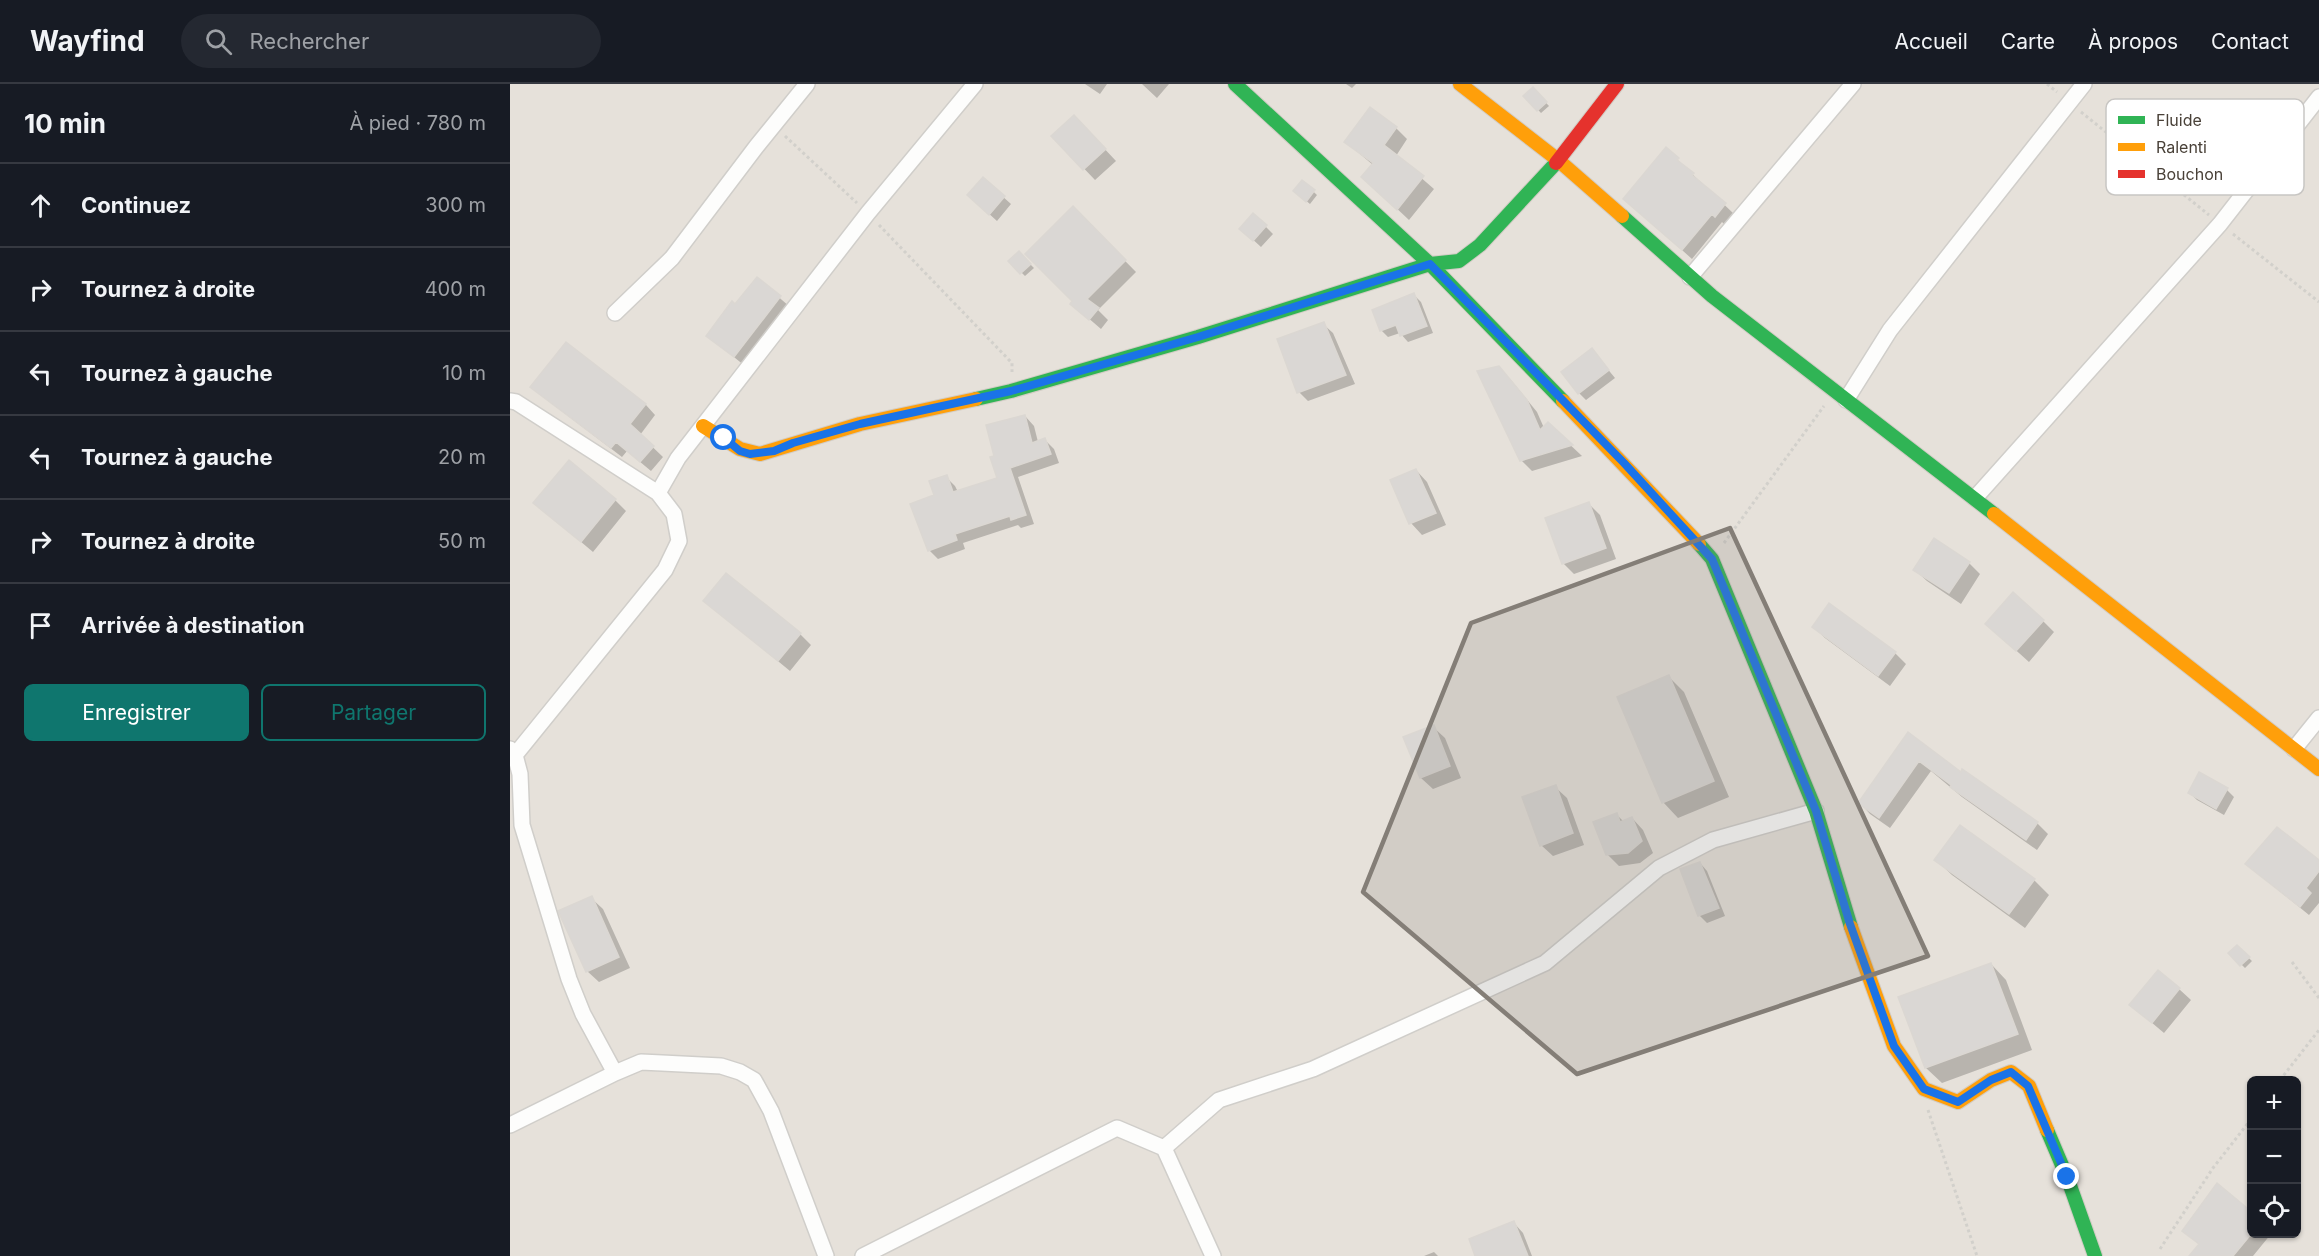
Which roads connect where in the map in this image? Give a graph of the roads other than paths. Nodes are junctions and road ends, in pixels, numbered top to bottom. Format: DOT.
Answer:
graph roads {
  1 [pos="807,84"];
  2 [pos="975,84"];
  3 [pos="1235,84"];
  4 [pos="1460,84"];
  5 [pos="1617,84"];
  6 [pos="1854,84"];
  7 [pos="2084,84"];
  8 [pos="2319,97"];
  9 [pos="2304,116"];
  10 [pos="1558,160"];
  11 [pos="2243,195"];
  12 [pos="1430,264"];
  13 [pos="1690,277"];
  14 [pos="615,313"];
  15 [pos="1841,395"];
  16 [pos="510,401"];
  17 [pos="702,426"];
  18 [pos="658,493"];
  19 [pos="1975,498"];
  20 [pos="2319,718"];
  21 [pos="2294,749"];
  22 [pos="513,752"];
  23 [pos="2319,769"];
  24 [pos="1816,811"];
  25 [pos="615,1073"];
  26 [pos="510,1125"];
  27 [pos="1164,1148"];
  28 [pos="826,1256"];
  29 [pos="863,1256"];
  30 [pos="1213,1256"];
  31 [pos="2095,1256"];
  1 -- 14 [label="street"];
  2 -- 17 [label="street"];
  3 -- 12 [label="street"];
  4 -- 10 [label="street"];
  5 -- 10 [label="street"];
  6 -- 13 [label="street"];
  7 -- 15 [label="street"];
  8 -- 9 [label="street"];
  10 -- 12 [label="street"];
  10 -- 13 [label="street"];
  11 -- 19 [label="street"];
  12 -- 17 [label="street"];
  12 -- 24 [label="street"];
  13 -- 15 [label="street"];
  15 -- 19 [label="street"];
  16 -- 18 [label="street"];
  17 -- 18 [label="street"];
  18 -- 22 [label="street"];
  19 -- 21 [label="street"];
  20 -- 21 [label="street"];
  21 -- 23 [label="street"];
  22 -- 25 [label="street"];
  24 -- 27 [label="street"];
  24 -- 31 [label="street"];
  25 -- 26 [label="street"];
  25 -- 28 [label="street"];
  27 -- 29 [label="street"];
  27 -- 30 [label="street"];
}
